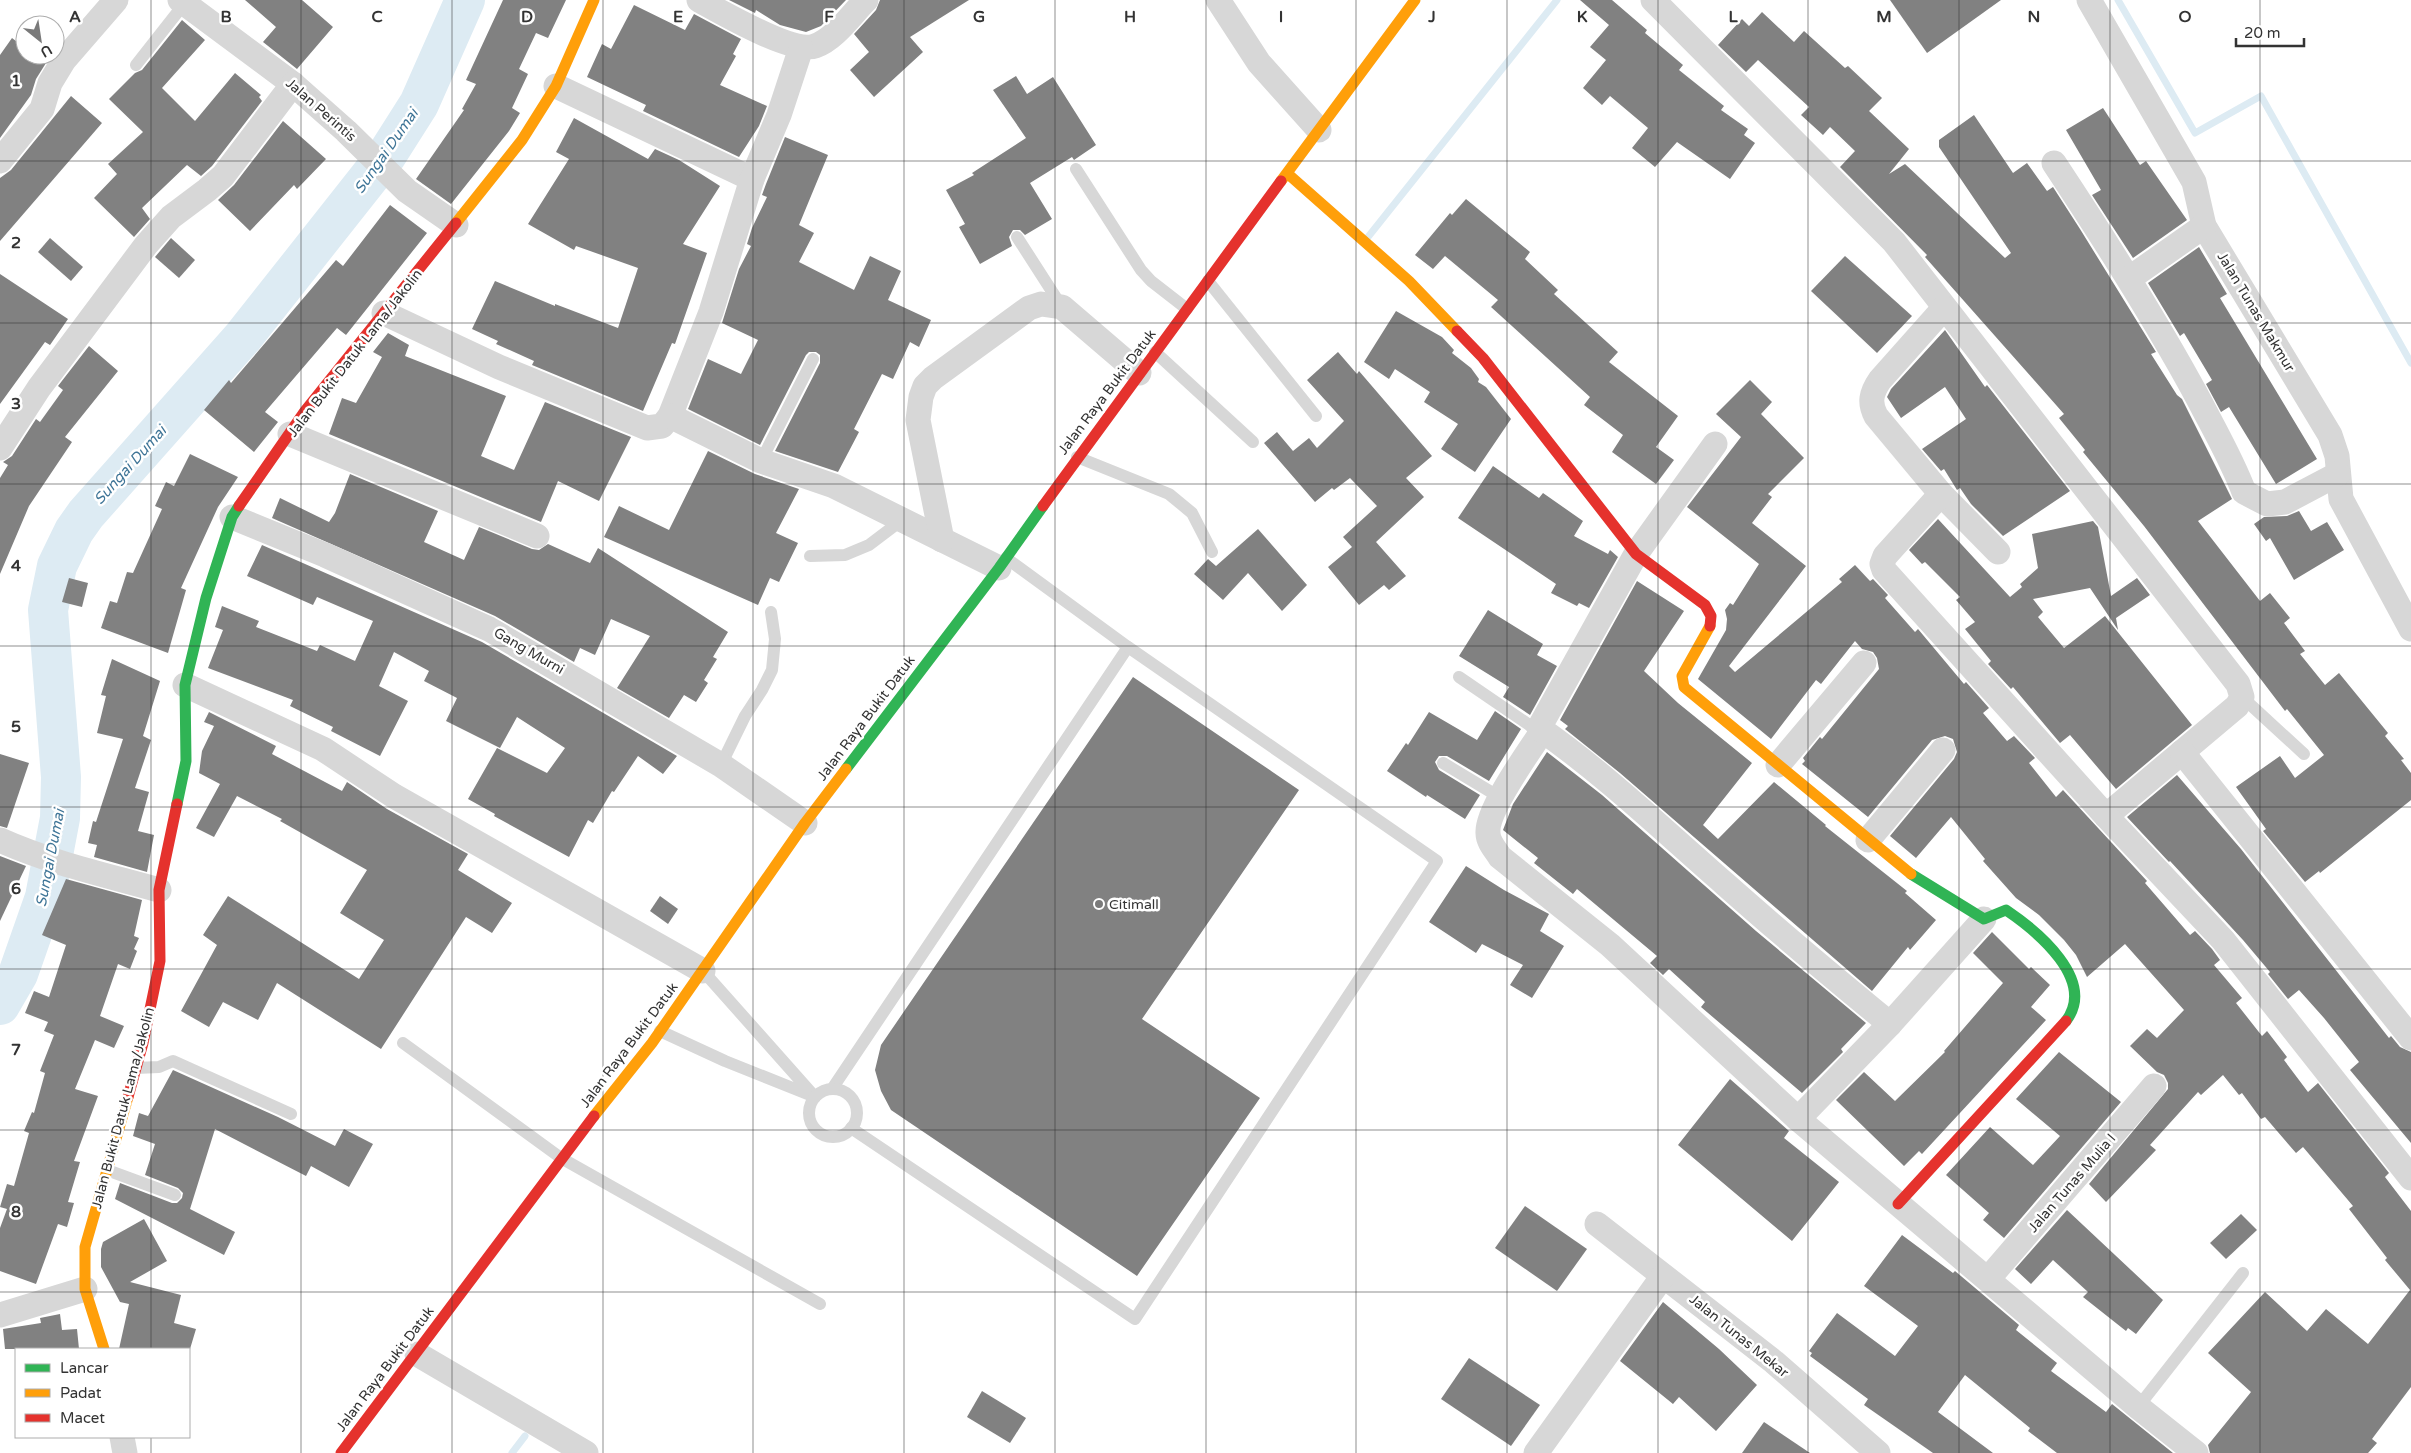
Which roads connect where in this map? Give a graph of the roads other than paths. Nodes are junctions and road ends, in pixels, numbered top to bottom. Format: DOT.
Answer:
graph roads {
  1 [pos="116,0"];
  2 [pos="594,0"];
  3 [pos="699,0"];
  4 [pos="866,0"];
  5 [pos="1218,0"];
  6 [pos="1415,0"];
  7 [pos="1653,0"];
  8 [pos="2089,0"];
  9 [pos="184,1"];
  10 [pos="801,48"];
  11 [pos="136,65"];
  12 [pos="294,84"];
  13 [pos="556,86"];
  14 [pos="1318,130"];
  15 [pos="0,161"];
  16 [pos="2054,163"];
  17 [pos="1076,169"];
  18 [pos="1288,174"];
  19 [pos="752,179"];
  20 [pos="456,225"];
  21 [pos="2204,226"];
  22 [pos="1017,237"];
  23 [pos="2130,278"];
  24 [pos="1208,281"];
  25 [pos="1062,307"];
  26 [pos="1944,308"];
  27 [pos="1187,309"];
  28 [pos="384,313"];
  29 [pos="1155,352"];
  30 [pos="813,358"];
  31 [pos="1140,373"];
  32 [pos="670,416"];
  33 [pos="1316,416"];
  34 [pos="290,434"];
  35 [pos="1253,442"];
  36 [pos="1715,444"];
  37 [pos="0,448"];
  38 [pos="1077,457"];
  39 [pos="761,460"];
  40 [pos="2338,474"];
  41 [pos="1941,494"];
  42 [pos="232,517"];
  43 [pos="902,520"];
  44 [pos="537,536"];
  45 [pos="942,540"];
  46 [pos="1212,552"];
  47 [pos="1998,552"];
  48 [pos="1636,554"];
  49 [pos="810,556"];
  50 [pos="1002,563"];
  51 [pos="771,612"];
  52 [pos="2411,629"];
  53 [pos="1128,647"];
  54 [pos="1864,663"];
  55 [pos="1458,677"];
  56 [pos="185,685"];
  57 [pos="2242,697"];
  58 [pos="1540,731"];
  59 [pos="1943,750"];
  60 [pos="2182,752"];
  61 [pos="2304,754"];
  62 [pos="1444,763"];
  63 [pos="721,765"];
  64 [pos="1778,765"];
  65 [pos="1501,798"];
  66 [pos="2106,816"];
  67 [pos="805,823"];
  68 [pos="1868,840"];
  69 [pos="10,845"];
  70 [pos="160,890"];
  71 [pos="1984,918"];
  72 [pos="703,972"];
  73 [pos="1890,1024"];
  74 [pos="660,1031"];
  75 [pos="2411,1038"];
  76 [pos="403,1043"];
  77 [pos="136,1068"];
  78 [pos="2154,1086"];
  79 [pos="832,1089"];
  80 [pos="815,1097"];
  81 [pos="291,1114"];
  82 [pos="1798,1119"];
  83 [pos="851,1128"];
  84 [pos="561,1158"];
  85 [pos="107,1170"];
  86 [pos="2411,1178"];
  87 [pos="175,1195"];
  88 [pos="1898,1204"];
  89 [pos="1597,1224"];
  90 [pos="2243,1273"];
  91 [pos="1663,1276"];
  92 [pos="1988,1279"];
  93 [pos="86,1289"];
  94 [pos="820,1304"];
  95 [pos="0,1315"];
  96 [pos="104,1348"];
  97 [pos="416,1354"];
  98 [pos="2138,1407"];
  99 [pos="122,1438"];
  100 [pos="125,1453"];
  101 [pos="341,1453"];
  102 [pos="586,1453"];
  103 [pos="1536,1453"];
  104 [pos="1878,1453"];
  105 [pos="2196,1453"];
  1 -- 15 [label="street"];
  2 -- 13 [label="street, Jalan Bukit Datuk Lama/Jakolin"];
  3 -- 10 [label="street"];
  4 -- 10 [label="street"];
  5 -- 14 [label="street"];
  6 -- 14 [label="street, Jalan Raya Bukit Datuk"];
  7 -- 26 [label="street"];
  8 -- 21 [label="street, Jalan Tunas Makmur"];
  9 -- 11 [label="lane"];
  9 -- 12 [label="street, Jalan Perintis"];
  10 -- 19 [label="street"];
  12 -- 20 [label="street, Jalan Perintis"];
  12 -- 37 [label="street"];
  13 -- 19 [label="street"];
  13 -- 20 [label="street, Jalan Bukit Datuk Lama/Jakolin"];
  14 -- 18 [label="street, Jalan Raya Bukit Datuk"];
  16 -- 23 [label="street"];
  17 -- 27 [label="lane"];
  18 -- 24 [label="street, Jalan Raya Bukit Datuk"];
  18 -- 48 [label="street"];
  19 -- 32 [label="street"];
  20 -- 28 [label="street, Jalan Bukit Datuk Lama/Jakolin"];
  21 -- 23 [label="street"];
  21 -- 40 [label="street, Jalan Tunas Makmur"];
  22 -- 25 [label="lane"];
  23 -- 40 [label="street"];
  24 -- 27 [label="street, Jalan Raya Bukit Datuk"];
  24 -- 33 [label="lane"];
  25 -- 31 [label="street"];
  25 -- 45 [label="street"];
  26 -- 41 [label="street"];
  26 -- 57 [label="street"];
  27 -- 29 [label="street, Jalan Raya Bukit Datuk"];
  28 -- 32 [label="street"];
  28 -- 34 [label="street, Jalan Bukit Datuk Lama/Jakolin"];
  29 -- 31 [label="street, Jalan Raya Bukit Datuk"];
  29 -- 35 [label="lane"];
  30 -- 39 [label="lane"];
  31 -- 38 [label="street, Jalan Raya Bukit Datuk"];
  32 -- 39 [label="street"];
  34 -- 42 [label="street, Jalan Bukit Datuk Lama/Jakolin"];
  34 -- 44 [label="street"];
  36 -- 48 [label="street"];
  38 -- 46 [label="lane"];
  38 -- 50 [label="street, Jalan Raya Bukit Datuk"];
  39 -- 43 [label="street"];
  40 -- 52 [label="street, Jalan Tunas Makmur"];
  41 -- 47 [label="street"];
  41 -- 66 [label="street"];
  42 -- 56 [label="street, Jalan Bukit Datuk Lama/Jakolin"];
  42 -- 63 [label="street, Gang Murni"];
  43 -- 45 [label="street"];
  43 -- 49 [label="lane"];
  45 -- 50 [label="street"];
  48 -- 58 [label="street"];
  48 -- 64 [label="street"];
  50 -- 53 [label="lane"];
  50 -- 67 [label="street, Jalan Raya Bukit Datuk"];
  51 -- 63 [label="lane"];
  53 -- 79 [label="lane"];
  53 -- 83 [label="lane"];
  54 -- 64 [label="street"];
  55 -- 58 [label="lane"];
  56 -- 70 [label="street, Jalan Bukit Datuk Lama/Jakolin"];
  56 -- 72 [label="street"];
  57 -- 60 [label="street"];
  57 -- 61 [label="lane"];
  58 -- 65 [label="street"];
  58 -- 73 [label="street"];
  59 -- 68 [label="street"];
  60 -- 66 [label="street"];
  60 -- 75 [label="street"];
  62 -- 65 [label="lane"];
  63 -- 67 [label="street, Gang Murni"];
  64 -- 68 [label="street"];
  65 -- 82 [label="street"];
  66 -- 86 [label="street"];
  67 -- 72 [label="street, Jalan Raya Bukit Datuk"];
  68 -- 71 [label="street"];
  69 -- 70 [label="street"];
  70 -- 77 [label="street, Jalan Bukit Datuk Lama/Jakolin"];
  71 -- 73 [label="street"];
  71 -- 88 [label="street"];
  72 -- 74 [label="street, Jalan Raya Bukit Datuk"];
  72 -- 80 [label="lane"];
  73 -- 82 [label="street"];
  74 -- 80 [label="lane"];
  74 -- 84 [label="street, Jalan Raya Bukit Datuk"];
  76 -- 84 [label="lane"];
  77 -- 81 [label="lane"];
  77 -- 85 [label="street, Jalan Bukit Datuk Lama/Jakolin"];
  78 -- 92 [label="street, Jalan Tunas Mulia I"];
  79 -- 80 [label="lane"];
  79 -- 83 [label="lane"];
  80 -- 83 [label="lane"];
  82 -- 88 [label="street"];
  84 -- 94 [label="lane"];
  84 -- 97 [label="street, Jalan Raya Bukit Datuk"];
  85 -- 87 [label="lane"];
  85 -- 93 [label="street, Jalan Bukit Datuk Lama/Jakolin"];
  88 -- 92 [label="street"];
  89 -- 91 [label="street, Jalan Tunas Mekar"];
  90 -- 98 [label="lane"];
  91 -- 103 [label="street"];
  91 -- 104 [label="street, Jalan Tunas Mekar"];
  92 -- 98 [label="street"];
  93 -- 95 [label="street"];
  93 -- 96 [label="street, Jalan Bukit Datuk Lama/Jakolin"];
  97 -- 101 [label="street, Jalan Raya Bukit Datuk"];
  97 -- 102 [label="street"];
  98 -- 105 [label="street"];
  99 -- 100 [label="street"];
}
